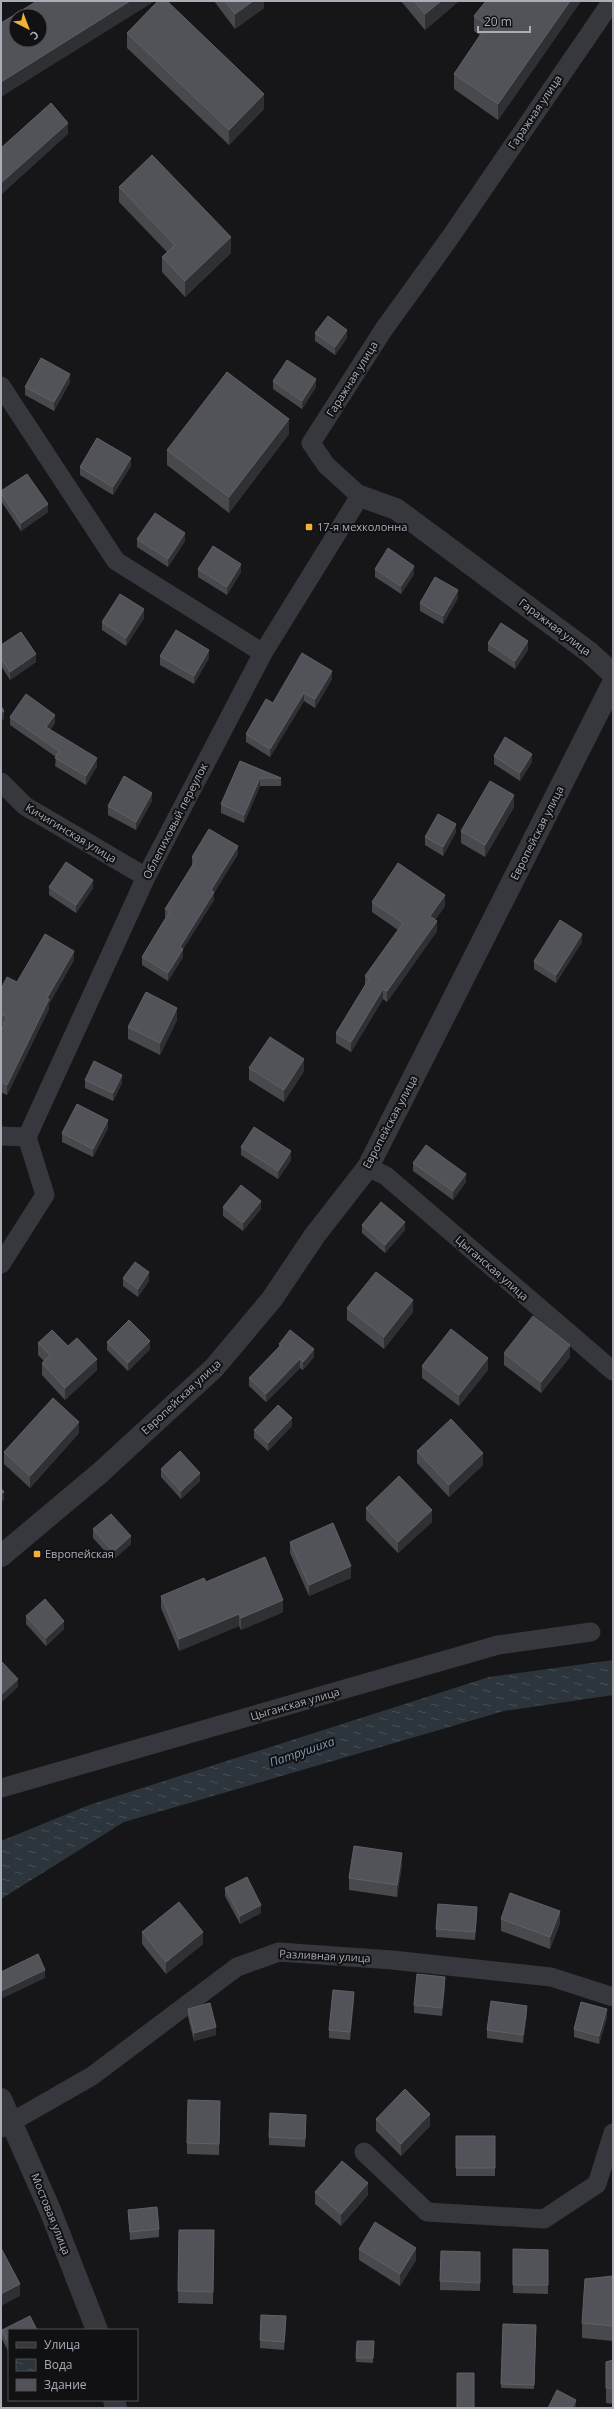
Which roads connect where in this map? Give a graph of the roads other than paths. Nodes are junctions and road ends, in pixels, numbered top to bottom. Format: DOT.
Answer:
graph roads {
  1 [pos="612,1"];
  2 [pos="1,386"];
  3 [pos="360,496"];
  4 [pos="263,653"];
  5 [pos="613,674"];
  6 [pos="613,683"];
  7 [pos="1,782"];
  8 [pos="146,877"];
  9 [pos="1,1136"];
  10 [pos="27,1136"];
  11 [pos="368,1167"];
  12 [pos="1,1264"];
  13 [pos="613,1371"];
  14 [pos="1,1556"];
  15 [pos="591,1632"];
  16 [pos="1,1788"];
  17 [pos="613,1997"];
  18 [pos="1,2099"];
  19 [pos="7,2125"];
  20 [pos="613,2133"];
  21 [pos="364,2152"];
  22 [pos="605,2186"];
  23 [pos="97,2329"];
  1 -- 3 [label="street, Гаражная улица"];
  2 -- 4 [label="street"];
  3 -- 4 [label="street, Облепиховый переулок"];
  3 -- 5 [label="street, Гаражная улица"];
  4 -- 8 [label="street, Облепиховый переулок"];
  6 -- 11 [label="street, Европейская улица"];
  7 -- 8 [label="street, Кичигинская улица"];
  8 -- 10 [label="street, Облепиховый переулок"];
  9 -- 10 [label="street"];
  10 -- 12 [label="street"];
  11 -- 13 [label="street, Цыганская улица"];
  11 -- 14 [label="street, Европейская улица"];
  15 -- 16 [label="street, Цыганская улица"];
  17 -- 19 [label="street, Разливная улица"];
  18 -- 19 [label="street, Мостовая улица"];
  19 -- 23 [label="street, Мостовая улица"];
  20 -- 22 [label="street"];
  21 -- 22 [label="street"];
}
